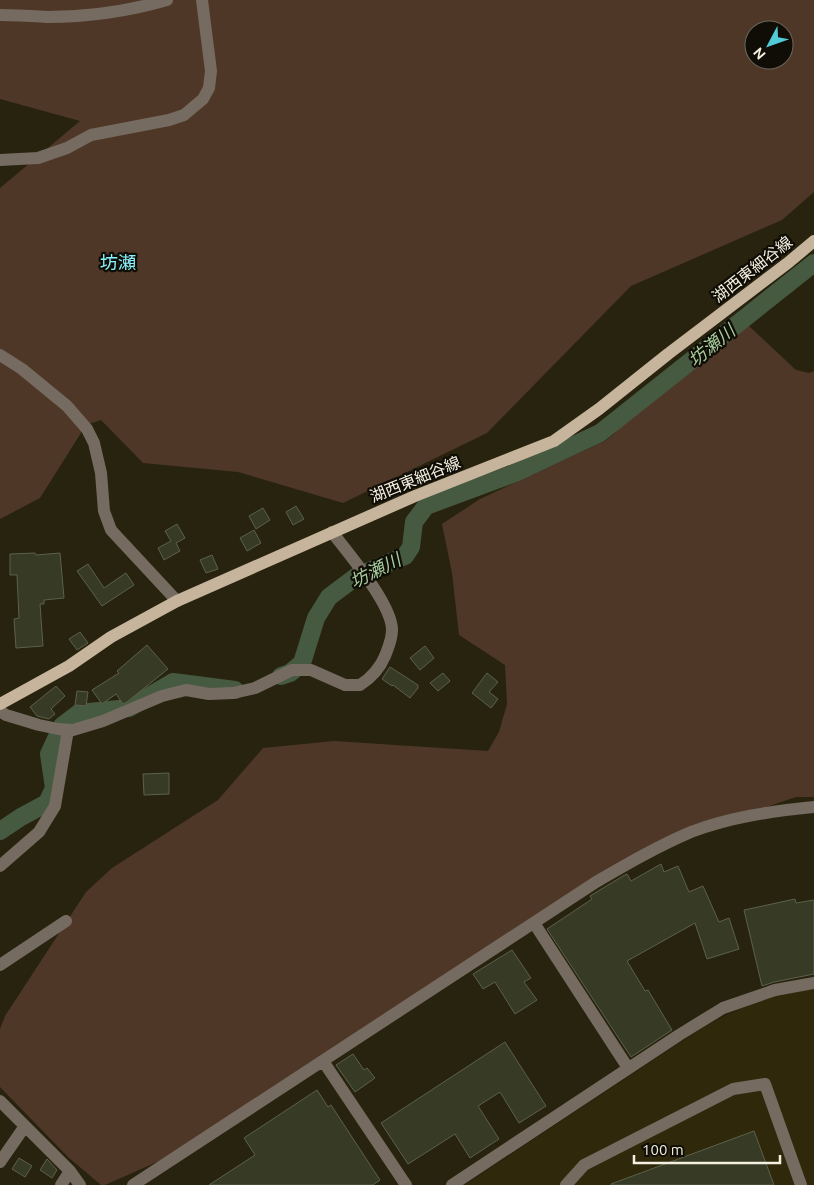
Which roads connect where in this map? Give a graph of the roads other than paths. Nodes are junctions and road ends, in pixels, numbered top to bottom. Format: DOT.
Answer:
graph roads {
  1 [pos="167,0"];
  2 [pos="202,0"];
  3 [pos="0,15"];
  4 [pos="0,160"];
  5 [pos="814,241"];
  6 [pos="0,355"];
  7 [pos="332,532"];
  8 [pos="177,601"];
  9 [pos="0,704"];
  10 [pos="0,711"];
  11 [pos="68,730"];
  12 [pos="814,807"];
  13 [pos="0,866"];
  14 [pos="66,921"];
  15 [pos="534,923"];
  16 [pos="0,965"];
  17 [pos="814,983"];
  18 [pos="323,1061"];
  19 [pos="628,1068"];
  20 [pos="0,1101"];
  21 [pos="25,1126"];
  22 [pos="0,1162"];
  23 [pos="70,1171"];
  24 [pos="60,1185"];
  25 [pos="80,1185"];
  26 [pos="133,1185"];
  27 [pos="406,1185"];
  28 [pos="452,1185"];
  29 [pos="566,1185"];
  30 [pos="801,1185"];
  1 -- 3 [label="street"];
  2 -- 4 [label="street"];
  5 -- 7 [label="main road, 湖西東細谷線"];
  6 -- 8 [label="street"];
  7 -- 8 [label="main road, 湖西東細谷線"];
  7 -- 11 [label="street"];
  8 -- 9 [label="main road, 湖西東細谷線"];
  10 -- 11 [label="street"];
  11 -- 13 [label="street"];
  12 -- 15 [label="street"];
  14 -- 16 [label="street"];
  15 -- 18 [label="street"];
  15 -- 19 [label="street"];
  17 -- 19 [label="street"];
  18 -- 26 [label="street"];
  18 -- 27 [label="street"];
  19 -- 28 [label="street"];
  20 -- 21 [label="street"];
  21 -- 22 [label="street"];
  21 -- 23 [label="street"];
  23 -- 24 [label="street"];
  23 -- 25 [label="street"];
  29 -- 30 [label="street"];
}
